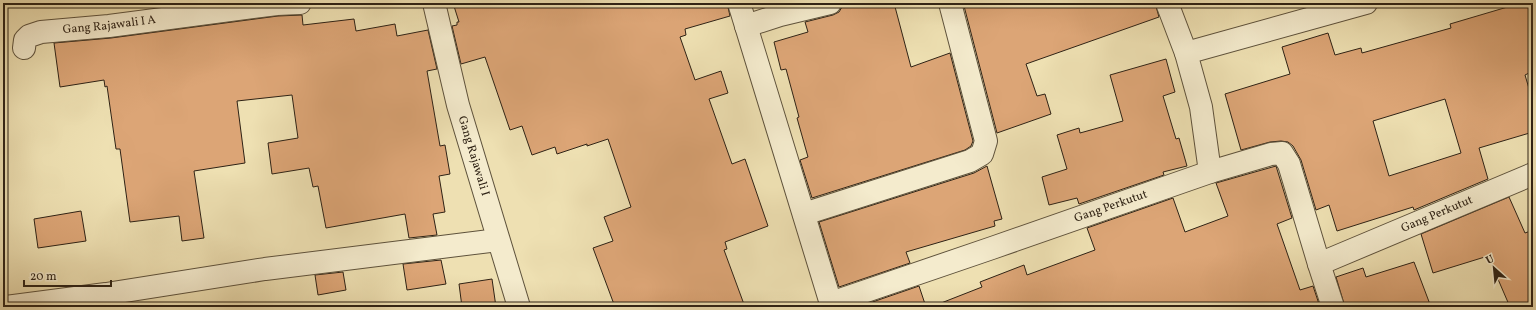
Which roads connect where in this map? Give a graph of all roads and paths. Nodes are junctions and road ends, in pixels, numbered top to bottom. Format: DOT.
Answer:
graph roads {
  1 [pos="300,3"];
  2 [pos="434,3"];
  3 [pos="740,3"];
  4 [pos="830,3"];
  5 [pos="950,3"];
  6 [pos="1167,3"];
  7 [pos="1366,3"];
  8 [pos="746,26"];
  9 [pos="24,48"];
  10 [pos="1186,53"];
  11 [pos="1210,172"];
  12 [pos="1533,174"];
  13 [pos="804,214"];
  14 [pos="498,240"];
  15 [pos="1318,264"];
  16 [pos="80,302"];
  17 [pos="832,305"];
  18 [pos="6,307"];
  19 [pos="519,307"];
  20 [pos="1333,307"];
  1 -- 9 [label="street, Gang Rajawali I A"];
  2 -- 14 [label="street, Gang Rajawali I"];
  3 -- 8 [label="street"];
  4 -- 8 [label="street"];
  5 -- 13 [label="street"];
  6 -- 10 [label="street"];
  7 -- 10 [label="street"];
  8 -- 13 [label="street"];
  10 -- 11 [label="street"];
  11 -- 15 [label="street, Gang Perkutut"];
  11 -- 17 [label="street, Gang Perkutut"];
  12 -- 15 [label="street, Gang Perkutut"];
  13 -- 17 [label="street"];
  14 -- 16 [label="street"];
  14 -- 19 [label="street, Gang Rajawali I"];
  15 -- 20 [label="street, Gang Perkutut"];
  16 -- 18 [label="street"];
}
